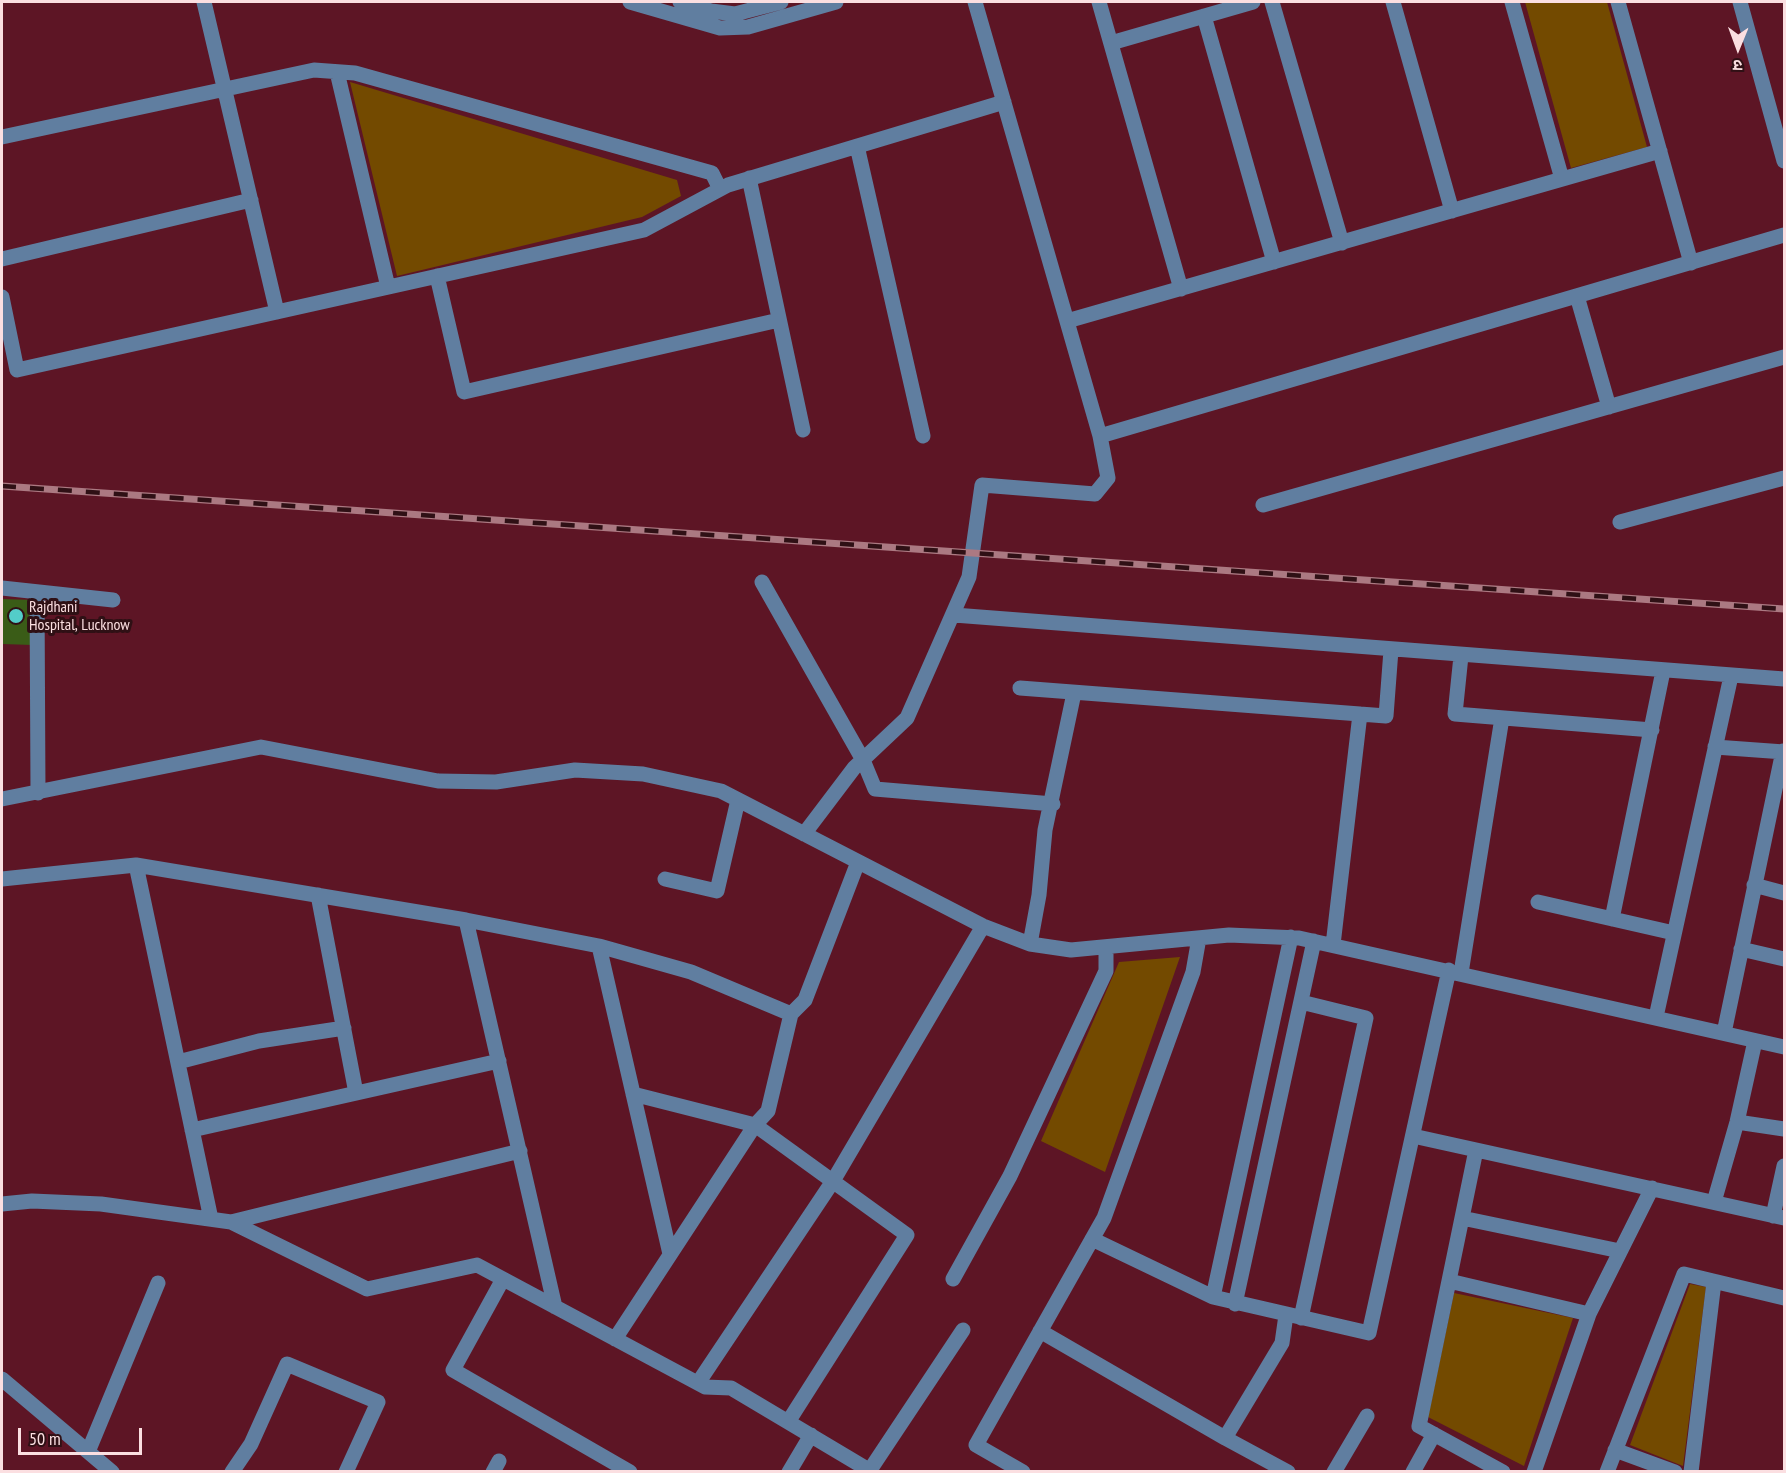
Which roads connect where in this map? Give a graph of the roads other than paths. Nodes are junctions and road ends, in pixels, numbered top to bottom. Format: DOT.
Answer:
graph roads {
  1 [pos="204,2"];
  2 [pos="630,2"];
  3 [pos="680,2"];
  4 [pos="781,2"];
  5 [pos="836,2"];
  6 [pos="975,2"];
  7 [pos="1099,2"];
  8 [pos="1253,2"];
  9 [pos="1272,2"];
  10 [pos="1393,2"];
  11 [pos="1512,2"];
  12 [pos="1618,2"];
  13 [pos="1740,2"];
  14 [pos="711,12"];
  15 [pos="1204,16"];
  16 [pos="1111,43"];
  17 [pos="337,72"];
  18 [pos="225,89"];
  19 [pos="1004,102"];
  20 [pos="1779,122"];
  21 [pos="2,137"];
  22 [pos="857,146"];
  23 [pos="1660,151"];
  24 [pos="1785,161"];
  25 [pos="749,178"];
  26 [pos="1562,179"];
  27 [pos="720,189"];
  28 [pos="251,200"];
  29 [pos="1452,211"];
  30 [pos="1785,235"];
  31 [pos="1342,243"];
  32 [pos="2,259"];
  33 [pos="1274,262"];
  34 [pos="1691,263"];
  35 [pos="437,276"];
  36 [pos="388,287"];
  37 [pos="1181,289"];
  38 [pos="1577,296"];
  39 [pos="2,297"];
  40 [pos="277,312"];
  41 [pos="779,320"];
  42 [pos="1067,321"];
  43 [pos="1785,357"];
  44 [pos="1609,407"];
  45 [pos="803,430"];
  46 [pos="923,435"];
  47 [pos="1100,436"];
  48 [pos="1785,478"];
  49 [pos="1263,505"];
  50 [pos="1620,522"];
  51 [pos="762,582"];
  52 [pos="2,588"];
  53 [pos="37,592"];
  54 [pos="113,600"];
  55 [pos="954,615"];
  56 [pos="1391,650"];
  57 [pos="1461,656"];
  58 [pos="1664,671"];
  59 [pos="1731,676"];
  60 [pos="1785,680"];
  61 [pos="1020,688"];
  62 [pos="1074,693"];
  63 [pos="1360,714"];
  64 [pos="1502,718"];
  65 [pos="1652,730"];
  66 [pos="1715,747"];
  67 [pos="1784,752"];
  68 [pos="863,760"];
  69 [pos="38,793"];
  70 [pos="2,799"];
  71 [pos="738,800"];
  72 [pos="1053,804"];
  73 [pos="1777,814"];
  74 [pos="804,834"];
  75 [pos="858,862"];
  76 [pos="136,865"];
  77 [pos="2,879"];
  78 [pos="665,879"];
  79 [pos="1754,885"];
  80 [pos="1785,893"];
  81 [pos="318,895"];
  82 [pos="1538,902"];
  83 [pos="1612,919"];
  84 [pos="466,920"];
  85 [pos="983,926"];
  86 [pos="1674,933"];
  87 [pos="1292,937"];
  88 [pos="1199,938"];
  89 [pos="1314,941"];
  90 [pos="1030,944"];
  91 [pos="1333,945"];
  92 [pos="598,946"];
  93 [pos="1106,947"];
  94 [pos="1741,949"];
  95 [pos="1785,959"];
  96 [pos="1455,972"];
  97 [pos="1301,1002"];
  98 [pos="791,1014"];
  99 [pos="1656,1017"];
  100 [pos="344,1029"];
  101 [pos="1724,1033"];
  102 [pos="1755,1041"];
  103 [pos="1785,1047"];
  104 [pos="499,1061"];
  105 [pos="178,1062"];
  106 [pos="356,1093"];
  107 [pos="633,1094"];
  108 [pos="1737,1122"];
  109 [pos="755,1125"];
  110 [pos="1785,1129"];
  111 [pos="192,1130"];
  112 [pos="1413,1136"];
  113 [pos="1476,1150"];
  114 [pos="520,1151"];
  115 [pos="1785,1166"];
  116 [pos="833,1181"];
  117 [pos="1652,1188"];
  118 [pos="1714,1202"];
  119 [pos="2,1204"];
  120 [pos="1779,1217"];
  121 [pos="1462,1218"];
  122 [pos="211,1219"];
  123 [pos="231,1222"];
  124 [pos="1092,1239"];
  125 [pos="1620,1251"];
  126 [pos="670,1254"];
  127 [pos="953,1278"];
  128 [pos="503,1279"];
  129 [pos="1449,1281"];
  130 [pos="158,1282"];
  131 [pos="1714,1282"];
  132 [pos="1213,1297"];
  133 [pos="1785,1298"];
  134 [pos="1235,1304"];
  135 [pos="555,1307"];
  136 [pos="1588,1314"];
  137 [pos="1294,1317"];
  138 [pos="963,1330"];
  139 [pos="1040,1331"];
  140 [pos="615,1339"];
  141 [pos="2,1379"];
  142 [pos="698,1383"];
  143 [pos="1367,1416"];
  144 [pos="788,1422"];
  145 [pos="1434,1434"];
  146 [pos="811,1435"];
  147 [pos="1225,1438"];
  148 [pos="1615,1450"];
  149 [pos="88,1452"];
  150 [pos="871,1471"];
  151 [pos="112,1472"];
  152 [pos="232,1472"];
  153 [pos="346,1472"];
  154 [pos="630,1472"];
  155 [pos="789,1472"];
  156 [pos="1023,1472"];
  157 [pos="1288,1472"];
  158 [pos="1334,1472"];
  159 [pos="1413,1472"];
  160 [pos="1503,1472"];
  161 [pos="1534,1472"];
  162 [pos="1607,1472"];
  163 [pos="1675,1472"];
  164 [pos="1690,1472"];
  1 -- 18 [label="street"];
  2 -- 14 [label="street"];
  3 -- 14 [label="street"];
  4 -- 14 [label="street"];
  5 -- 14 [label="street"];
  6 -- 19 [label="street"];
  7 -- 16 [label="street"];
  8 -- 15 [label="street"];
  9 -- 31 [label="street"];
  10 -- 29 [label="street"];
  11 -- 26 [label="street"];
  12 -- 23 [label="street"];
  13 -- 20 [label="street"];
  15 -- 16 [label="street"];
  15 -- 33 [label="street"];
  16 -- 37 [label="street"];
  17 -- 18 [label="street"];
  17 -- 27 [label="street"];
  17 -- 36 [label="street"];
  18 -- 21 [label="street"];
  18 -- 28 [label="street"];
  19 -- 22 [label="street"];
  19 -- 42 [label="street"];
  20 -- 24 [label="street"];
  22 -- 25 [label="street"];
  22 -- 46 [label="street"];
  23 -- 26 [label="street"];
  23 -- 34 [label="street"];
  25 -- 27 [label="street"];
  25 -- 41 [label="street"];
  26 -- 29 [label="street"];
  27 -- 35 [label="street"];
  28 -- 32 [label="street"];
  28 -- 40 [label="street"];
  29 -- 31 [label="street"];
  30 -- 34 [label="street"];
  31 -- 33 [label="street"];
  33 -- 37 [label="street"];
  34 -- 38 [label="street"];
  35 -- 36 [label="street"];
  35 -- 41 [label="street"];
  36 -- 40 [label="street"];
  37 -- 42 [label="street"];
  38 -- 44 [label="street"];
  38 -- 47 [label="street"];
  39 -- 40 [label="street"];
  41 -- 45 [label="street"];
  42 -- 47 [label="street"];
  43 -- 44 [label="street"];
  44 -- 49 [label="street"];
  47 -- 55 [label="street"];
  48 -- 50 [label="street"];
  51 -- 68 [label="street"];
  52 -- 53 [label="street"];
  53 -- 54 [label="street"];
  53 -- 69 [label="street"];
  55 -- 56 [label="street"];
  55 -- 68 [label="street"];
  56 -- 57 [label="street"];
  56 -- 63 [label="street"];
  57 -- 58 [label="street"];
  57 -- 64 [label="street"];
  58 -- 59 [label="street"];
  58 -- 65 [label="street"];
  59 -- 60 [label="street"];
  59 -- 66 [label="street"];
  61 -- 62 [label="street"];
  62 -- 63 [label="street"];
  62 -- 72 [label="street"];
  63 -- 91 [label="street"];
  64 -- 65 [label="street"];
  64 -- 96 [label="street"];
  65 -- 83 [label="street"];
  66 -- 67 [label="street"];
  66 -- 86 [label="street"];
  67 -- 73 [label="street"];
  68 -- 72 [label="street"];
  68 -- 74 [label="street"];
  69 -- 70 [label="street"];
  69 -- 71 [label="street"];
  71 -- 74 [label="street"];
  71 -- 78 [label="street"];
  72 -- 90 [label="street"];
  73 -- 79 [label="street"];
  74 -- 75 [label="street"];
  75 -- 85 [label="street"];
  75 -- 98 [label="street"];
  76 -- 77 [label="street"];
  76 -- 81 [label="street"];
  76 -- 105 [label="street"];
  79 -- 80 [label="street"];
  79 -- 94 [label="street"];
  81 -- 84 [label="street"];
  81 -- 100 [label="street"];
  82 -- 83 [label="street"];
  83 -- 86 [label="street"];
  84 -- 92 [label="street"];
  84 -- 104 [label="street"];
  85 -- 90 [label="street"];
  85 -- 116 [label="street"];
  86 -- 99 [label="street"];
  87 -- 88 [label="street"];
  87 -- 89 [label="street"];
  87 -- 132 [label="street"];
  88 -- 93 [label="street"];
  88 -- 124 [label="street"];
  89 -- 91 [label="street"];
  89 -- 97 [label="street"];
  90 -- 93 [label="street"];
  91 -- 96 [label="street"];
  92 -- 98 [label="street"];
  92 -- 107 [label="street"];
  93 -- 127 [label="street"];
  94 -- 95 [label="street"];
  94 -- 101 [label="street"];
  96 -- 99 [label="street"];
  96 -- 112 [label="street"];
  97 -- 134 [label="street"];
  97 -- 137 [label="street"];
  98 -- 109 [label="street"];
  99 -- 101 [label="street"];
  100 -- 105 [label="street"];
  100 -- 106 [label="street"];
  101 -- 102 [label="street"];
  102 -- 103 [label="street"];
  102 -- 108 [label="street"];
  104 -- 106 [label="street"];
  104 -- 114 [label="street"];
  105 -- 111 [label="street"];
  106 -- 111 [label="street"];
  107 -- 109 [label="street"];
  107 -- 126 [label="street"];
  108 -- 110 [label="street"];
  108 -- 118 [label="street"];
  109 -- 116 [label="street"];
  109 -- 126 [label="street"];
  111 -- 122 [label="street"];
  112 -- 113 [label="street"];
  112 -- 137 [label="street"];
  113 -- 117 [label="street"];
  113 -- 121 [label="street"];
  114 -- 123 [label="street"];
  114 -- 135 [label="street"];
  115 -- 120 [label="street"];
  116 -- 142 [label="street"];
  116 -- 144 [label="street"];
  117 -- 118 [label="street"];
  117 -- 125 [label="street"];
  118 -- 120 [label="street"];
  119 -- 122 [label="street"];
  121 -- 125 [label="street"];
  121 -- 129 [label="street"];
  122 -- 123 [label="street"];
  123 -- 128 [label="street"];
  124 -- 132 [label="street"];
  124 -- 139 [label="street"];
  125 -- 136 [label="street"];
  126 -- 140 [label="street"];
  128 -- 135 [label="street"];
  128 -- 154 [label="street"];
  129 -- 136 [label="street"];
  129 -- 145 [label="street"];
  130 -- 149 [label="street"];
  131 -- 133 [label="street"];
  131 -- 148 [label="street"];
  131 -- 164 [label="street"];
  132 -- 134 [label="street"];
  134 -- 137 [label="street"];
  135 -- 140 [label="street"];
  136 -- 161 [label="street"];
  137 -- 147 [label="street"];
  138 -- 150 [label="street"];
  139 -- 147 [label="street"];
  139 -- 156 [label="street"];
  140 -- 142 [label="street"];
  141 -- 149 [label="street"];
  142 -- 144 [label="street"];
  143 -- 158 [label="street"];
  144 -- 146 [label="street"];
  145 -- 159 [label="street"];
  145 -- 160 [label="street"];
  146 -- 150 [label="street"];
  146 -- 155 [label="street"];
  147 -- 157 [label="street"];
  148 -- 162 [label="street"];
  148 -- 163 [label="street"];
  149 -- 151 [label="street"];
  152 -- 153 [label="street"];
}
